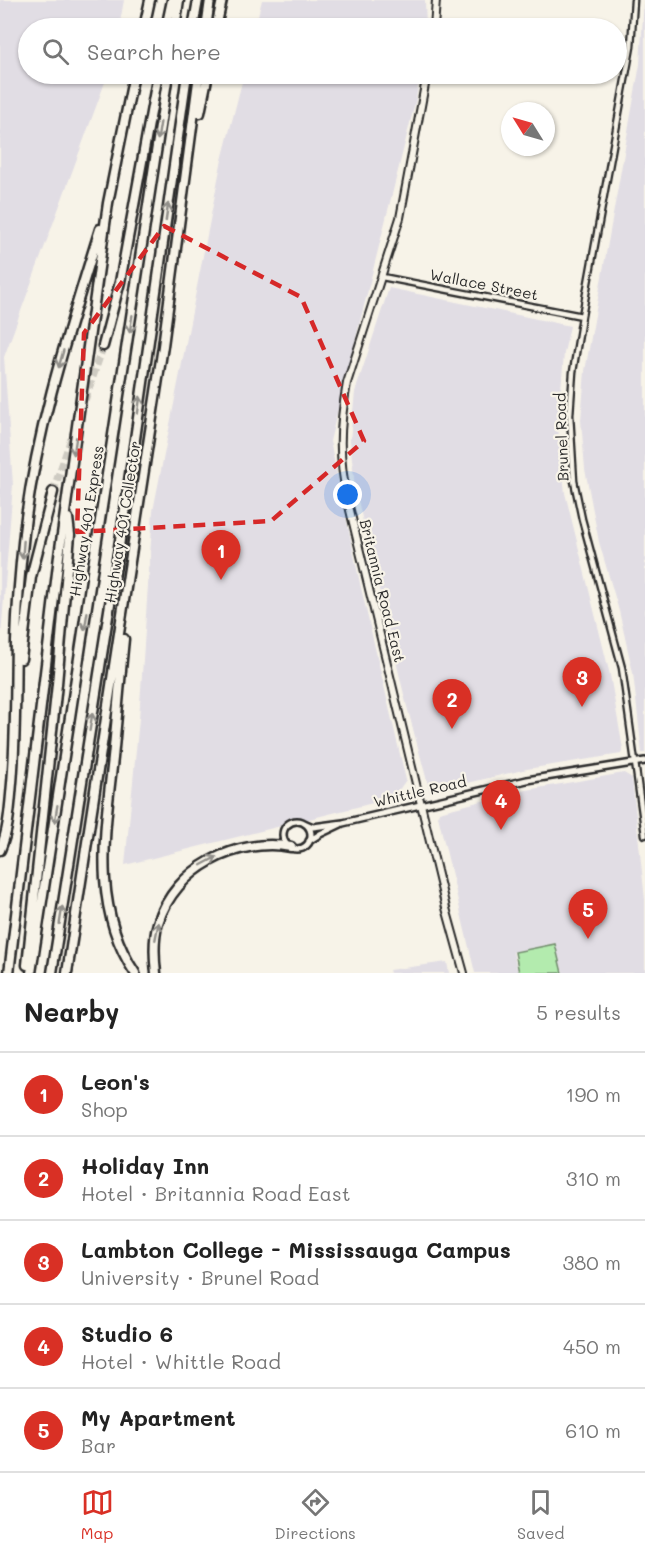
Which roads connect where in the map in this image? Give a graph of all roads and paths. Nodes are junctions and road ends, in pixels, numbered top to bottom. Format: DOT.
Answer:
graph roads {
  1 [pos="150,0"];
  2 [pos="172,0"];
  3 [pos="179,0"];
  4 [pos="198,0"];
  5 [pos="210,0"];
  6 [pos="222,0"];
  7 [pos="436,0"];
  8 [pos="634,0"];
  9 [pos="146,18"];
  10 [pos="168,18"];
  11 [pos="176,18"];
  12 [pos="195,18"];
  13 [pos="207,18"];
  14 [pos="218,18"];
  15 [pos="435,18"];
  16 [pos="627,69"];
  17 [pos="132,84"];
  18 [pos="156,84"];
  19 [pos="166,84"];
  20 [pos="186,84"];
  21 [pos="198,84"];
  22 [pos="205,84"];
  23 [pos="425,84"];
  24 [pos="624,84"];
  25 [pos="187,176"];
  26 [pos="108,203"];
  27 [pos="382,277"];
  28 [pos="582,316"];
  29 [pos="103,346"];
  30 [pos="53,492"];
  31 [pos="67,506"];
  32 [pos="129,579"];
  33 [pos="16,695"];
  34 [pos="645,761"];
  35 [pos="635,762"];
  36 [pos="421,804"];
  37 [pos="304,823"];
  38 [pos="342,823"];
  39 [pos="645,835"];
  40 [pos="309,841"];
  41 [pos="291,847"];
  42 [pos="0,850"];
  43 [pos="9,973"];
  44 [pos="26,973"];
  45 [pos="31,973"];
  46 [pos="52,973"];
  47 [pos="68,973"];
  48 [pos="135,973"];
  49 [pos="156,973"];
  50 [pos="464,973"];
  1 -- 9 [label="highway"];
  2 -- 10 [label="highway"];
  3 -- 11 [label="highway"];
  4 -- 12 [label="highway"];
  5 -- 13 [label="highway"];
  6 -- 14 [label="highway"];
  7 -- 15 [label="main road"];
  8 -- 16 [label="street, Brunel Road"];
  17 -- 26 [label="highway"];
  18 -- 29 [label="highway"];
  19 -- 45 [label="highway, Highway 401 Express, one-way"];
  46 -- 20 [label="highway, one-way"];
  21 -- 25 [label="highway, Highway 401 Collector"];
  22 -- 25 [label="highway"];
  23 -- 27 [label="main road, Britannia Road East"];
  24 -- 28 [label="street, Brunel Road"];
  25 -- 32 [label="highway, Highway 401 Collector"];
  26 -- 31 [label="highway, one-way"];
  26 -- 33 [label="highway, one-way"];
  27 -- 28 [label="street, Wallace Street"];
  27 -- 36 [label="main road, Britannia Road East"];
  28 -- 35 [label="street, Brunel Road"];
  30 -- 33 [label="highway"];
  31 -- 43 [label="highway"];
  31 -- 44 [label="highway"];
  32 -- 47 [label="highway, Highway 401 Collector"];
  32 -- 48 [label="highway"];
  33 -- 42 [label="highway"];
  34 -- 35 [label="street, Whittle Road"];
  35 -- 36 [label="street, Whittle Road"];
  35 -- 39 [label="street, Brunel Road"];
  36 -- 38 [label="street, Whittle Road"];
  36 -- 50 [label="main road, Britannia Road East"];
  37 -- 38 [label="street, Whittle Road"];
  37 -- 40 [label="street"];
  37 -- 41 [label="street"];
  38 -- 40 [label="street, Whittle Road"];
  40 -- 41 [label="street"];
  49 -- 41 [label="highway, one-way"];
}
